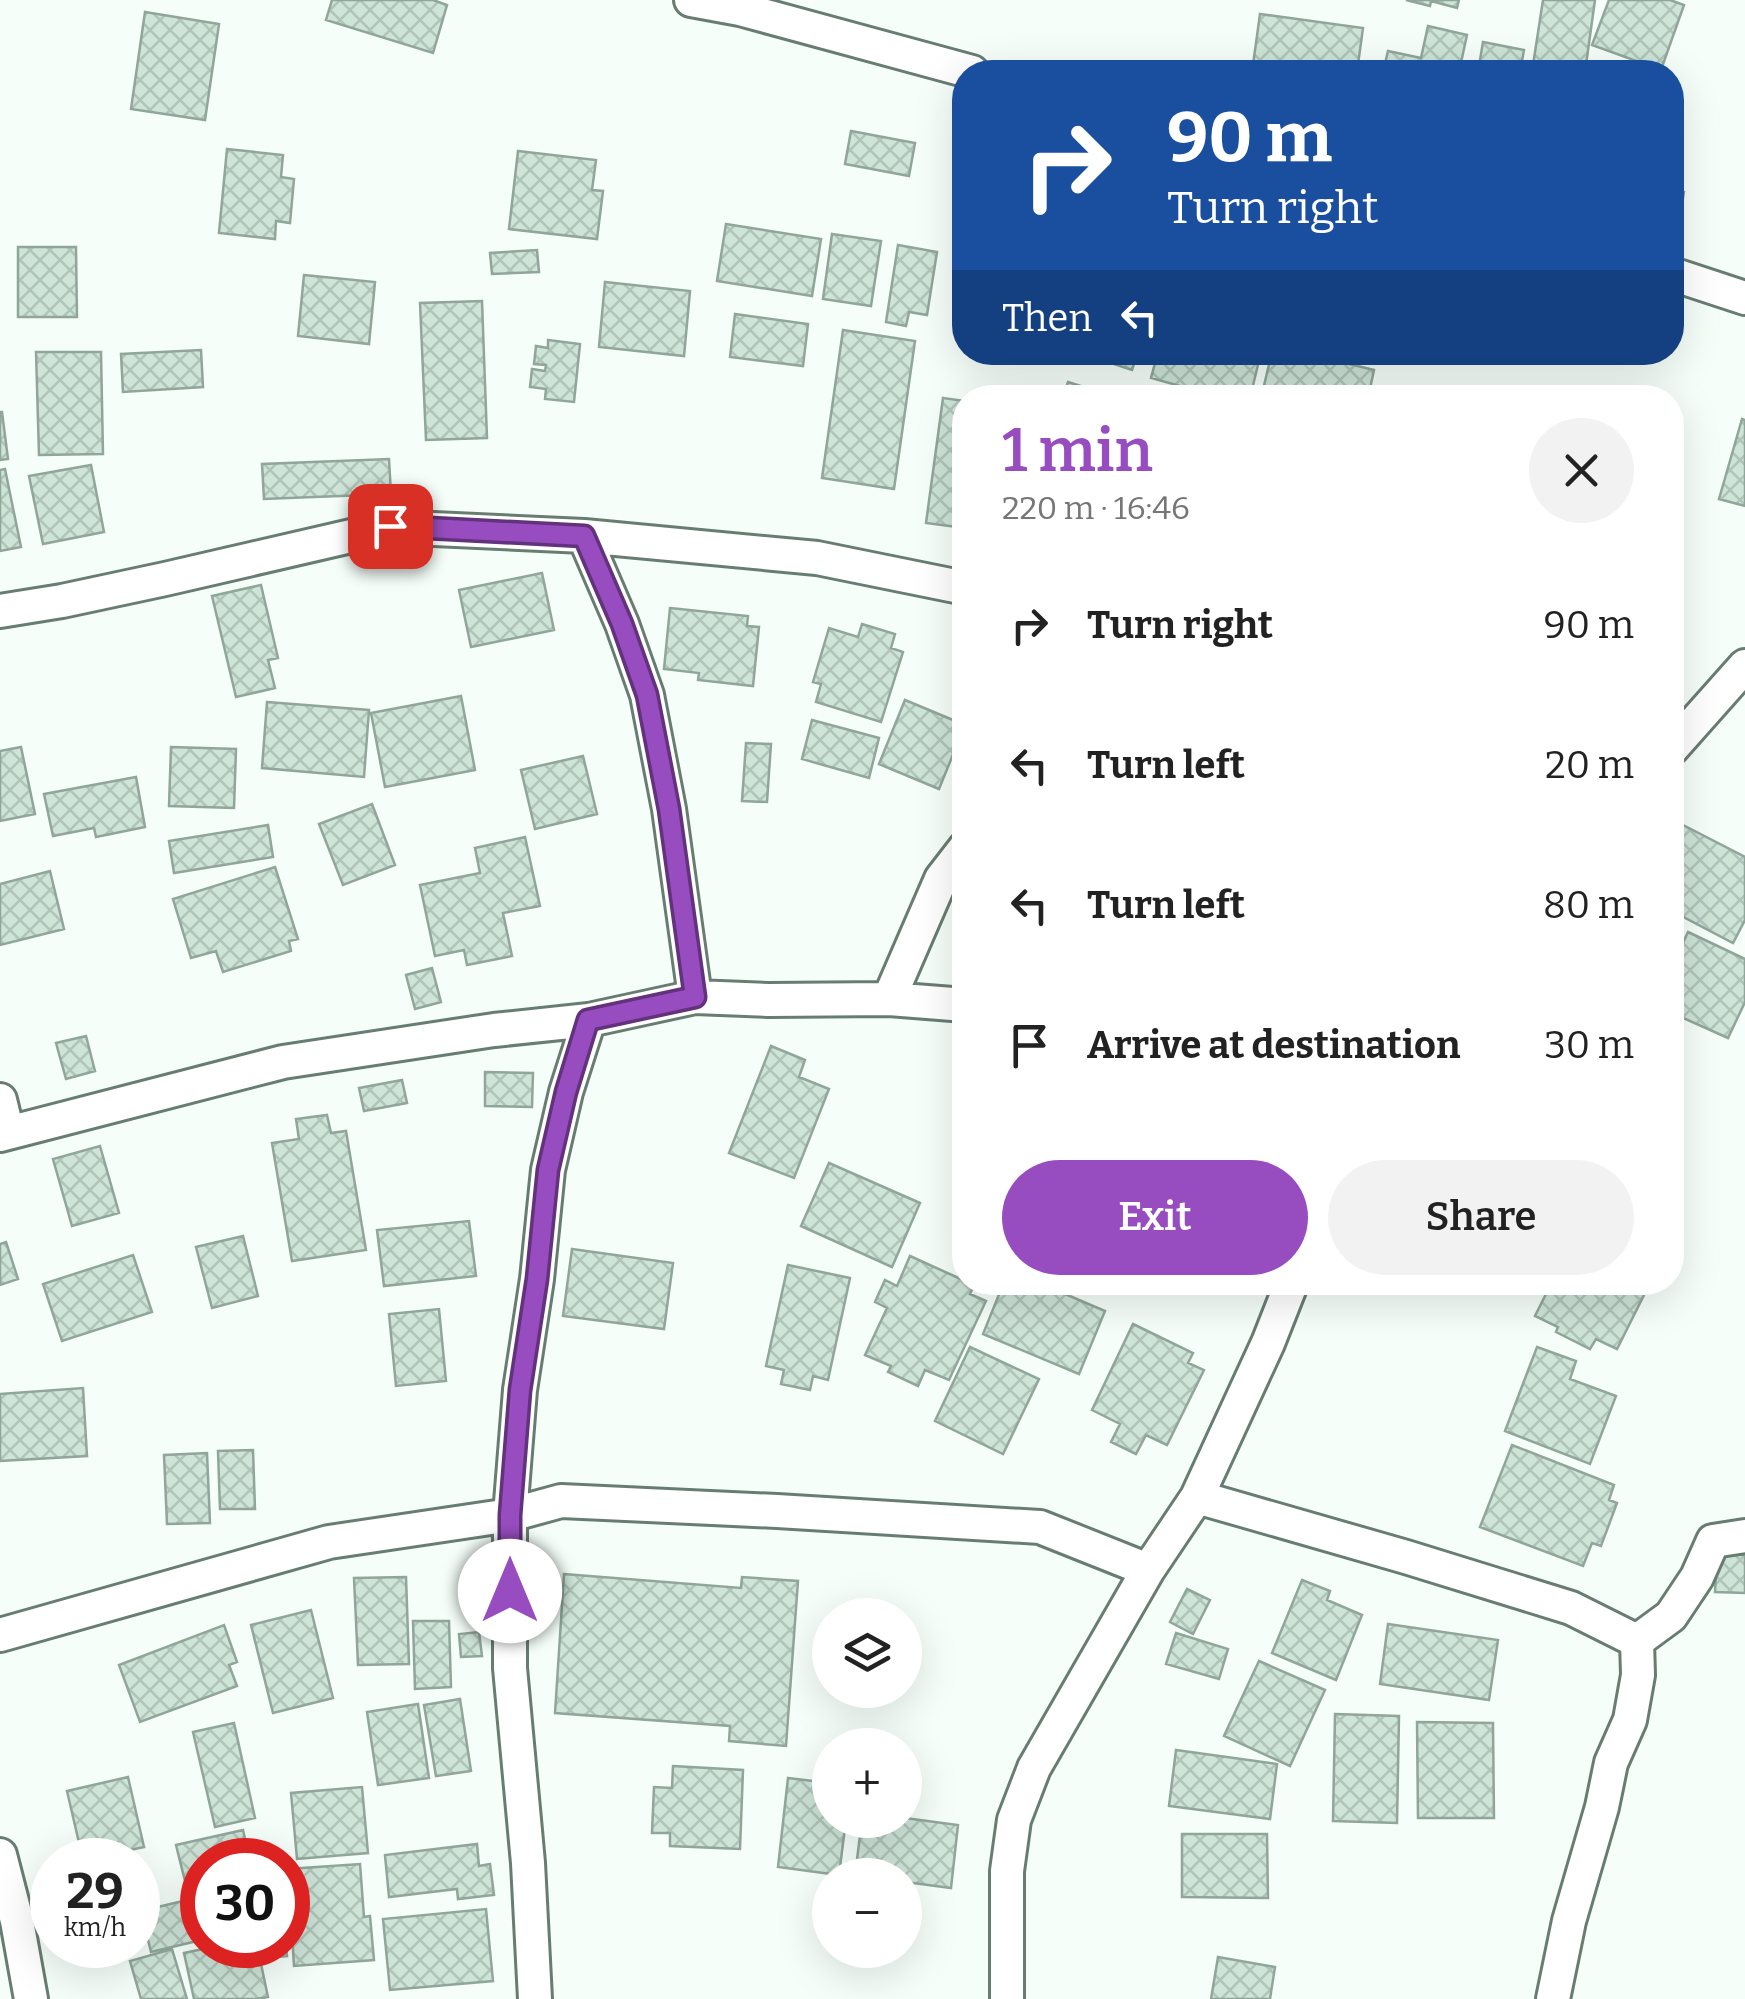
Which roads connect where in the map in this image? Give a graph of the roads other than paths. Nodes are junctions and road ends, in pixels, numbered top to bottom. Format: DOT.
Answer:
graph roads {
  1 [pos="692,0"];
  2 [pos="952,67"];
  3 [pos="1684,278"];
  4 [pos="1745,298"];
  5 [pos="584,536"];
  6 [pos="952,585"];
  7 [pos="0,612"];
  8 [pos="1745,666"];
  9 [pos="1684,735"];
  10 [pos="952,866"];
  11 [pos="695,997"];
  12 [pos="889,999"];
  13 [pos="952,1004"];
  14 [pos="588,1020"];
  15 [pos="0,1100"];
  16 [pos="4,1134"];
  17 [pos="1287,1295"];
  18 [pos="1197,1497"];
  19 [pos="510,1515"];
  20 [pos="1745,1536"];
  21 [pos="1148,1570"];
  22 [pos="0,1635"];
  23 [pos="1637,1641"];
  24 [pos="0,1855"];
  25 [pos="31,1999"];
  26 [pos="535,1999"];
  27 [pos="1008,1999"];
  28 [pos="1553,1999"];
  1 -- 2 [label="street"];
  3 -- 4 [label="street"];
  5 -- 6 [label="street"];
  5 -- 7 [label="street"];
  5 -- 11 [label="street"];
  8 -- 9 [label="street"];
  10 -- 12 [label="street"];
  11 -- 12 [label="street"];
  11 -- 14 [label="street"];
  12 -- 13 [label="street"];
  14 -- 16 [label="street"];
  14 -- 19 [label="street"];
  15 -- 16 [label="street"];
  17 -- 18 [label="street"];
  18 -- 21 [label="street"];
  18 -- 23 [label="street"];
  19 -- 21 [label="street"];
  19 -- 22 [label="street"];
  19 -- 26 [label="street"];
  20 -- 23 [label="street"];
  21 -- 27 [label="street"];
  23 -- 28 [label="street"];
  24 -- 25 [label="street"];
}
